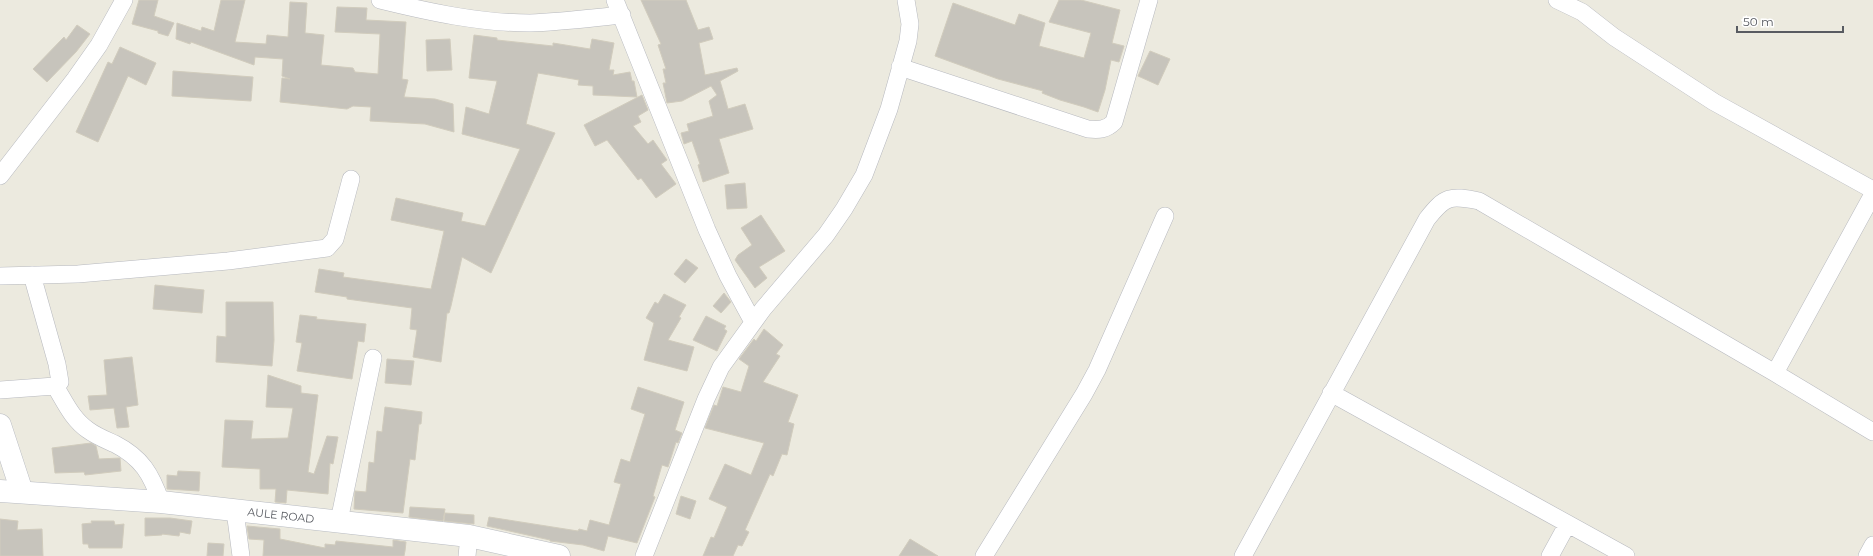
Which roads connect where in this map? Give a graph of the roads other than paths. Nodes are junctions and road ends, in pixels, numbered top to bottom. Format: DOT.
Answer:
graph roads {
  1 [pos="124,0"];
  2 [pos="380,0"];
  3 [pos="906,0"];
  4 [pos="1149,0"];
  5 [pos="1557,0"];
  6 [pos="618,7"];
  7 [pos="900,67"];
  8 [pos="0,176"];
  9 [pos="351,179"];
  10 [pos="1873,190"];
  11 [pos="1873,194"];
  12 [pos="1165,216"];
  13 [pos="32,275"];
  14 [pos="0,276"];
  15 [pos="753,322"];
  16 [pos="373,358"];
  17 [pos="1775,373"];
  18 [pos="55,386"];
  19 [pos="0,390"];
  20 [pos="1331,393"];
  21 [pos="0,425"];
  22 [pos="1873,432"];
  23 [pos="0,490"];
  24 [pos="22,492"];
  25 [pos="161,502"];
  26 [pos="235,510"];
  27 [pos="339,521"];
  28 [pos="1567,524"];
  29 [pos="1873,545"];
  30 [pos="468,546"];
  31 [pos="241,556"];
  32 [pos="559,556"];
  33 [pos="644,556"];
  34 [pos="984,556"];
  35 [pos="1243,556"];
  36 [pos="1550,556"];
  37 [pos="1626,556"];
  38 [pos="1867,556"];
  1 -- 8 [label="street"];
  2 -- 6 [label="street"];
  3 -- 7 [label="street"];
  4 -- 7 [label="street"];
  5 -- 10 [label="street"];
  6 -- 15 [label="street"];
  7 -- 15 [label="street"];
  9 -- 13 [label="street"];
  11 -- 17 [label="street"];
  12 -- 34 [label="street"];
  13 -- 14 [label="street"];
  13 -- 18 [label="street"];
  15 -- 33 [label="street"];
  16 -- 27 [label="street"];
  17 -- 20 [label="street"];
  17 -- 22 [label="street"];
  18 -- 19 [label="street"];
  18 -- 25 [label="street"];
  20 -- 28 [label="street"];
  20 -- 35 [label="street"];
  21 -- 24 [label="street"];
  23 -- 24 [label="street, AULE ROAD"];
  24 -- 25 [label="street, AULE ROAD"];
  25 -- 26 [label="street, AULE ROAD"];
  26 -- 27 [label="street, AULE ROAD"];
  26 -- 31 [label="street"];
  27 -- 30 [label="street, AULE ROAD"];
  28 -- 36 [label="street"];
  28 -- 37 [label="street"];
  29 -- 38 [label="street"];
  30 -- 32 [label="street, AULE ROAD"];
}
